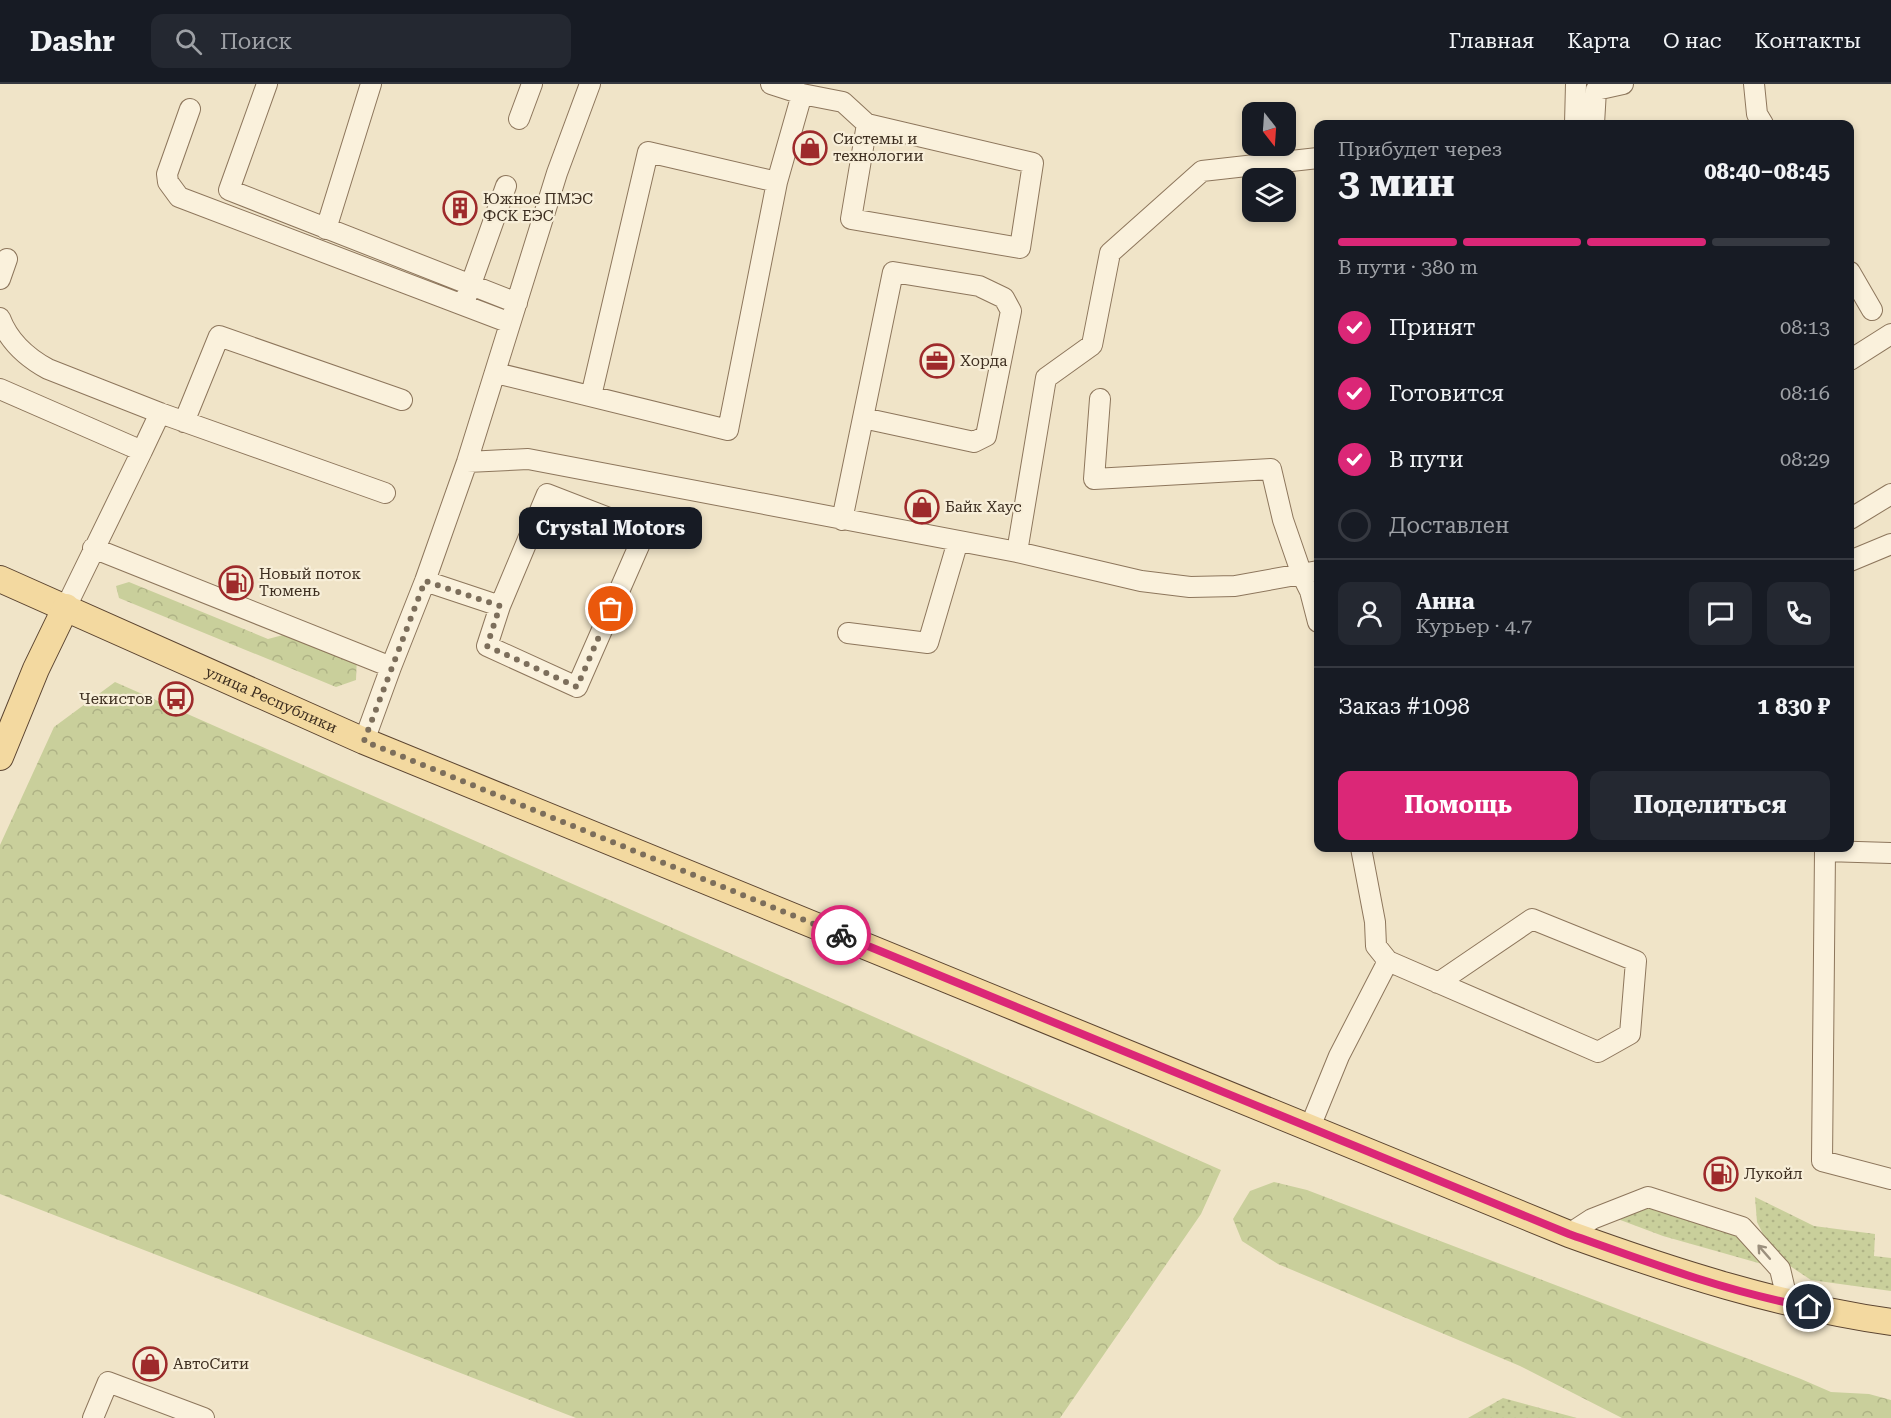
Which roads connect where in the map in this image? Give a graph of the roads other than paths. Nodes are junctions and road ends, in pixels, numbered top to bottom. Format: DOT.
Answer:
graph roads {
  1 [pos="267,84"];
  2 [pos="371,84"];
  3 [pos="532,84"];
  4 [pos="590,84"];
  5 [pos="771,84"];
  6 [pos="1576,84"];
  7 [pos="1623,84"];
  8 [pos="1754,84"];
  9 [pos="802,94"];
  10 [pos="190,109"];
  11 [pos="519,119"];
  12 [pos="1575,120"];
  13 [pos="1593,120"];
  14 [pos="1761,120"];
  15 [pos="867,124"];
  16 [pos="1314,158"];
  17 [pos="777,182"];
  18 [pos="506,186"];
  19 [pos="326,229"];
  20 [pos="7,259"];
  21 [pos="0,279"];
  22 [pos="1854,279"];
  23 [pos="471,286"];
  24 [pos="517,303"];
  25 [pos="463,306"];
  26 [pos="1872,310"];
  27 [pos="0,318"];
  28 [pos="510,323"];
  29 [pos="1891,334"];
  30 [pos="1854,357"];
  31 [pos="496,373"];
  32 [pos="0,389"];
  33 [pos="591,396"];
  34 [pos="1100,399"];
  35 [pos="402,400"];
  36 [pos="160,413"];
  37 [pos="863,418"];
  38 [pos="184,422"];
  39 [pos="142,451"];
  40 [pos="466,462"];
  41 [pos="385,493"];
  42 [pos="1891,494"];
  43 [pos="1854,517"];
  44 [pos="842,520"];
  45 [pos="958,541"];
  46 [pos="1891,544"];
  47 [pos="93,548"];
  48 [pos="1017,552"];
  49 [pos="1854,559"];
  50 [pos="1310,573"];
  51 [pos="0,579"];
  52 [pos="425,581"];
  53 [pos="66,606"];
  54 [pos="500,606"];
  55 [pos="1314,606"];
  56 [pos="848,633"];
  57 [pos="391,667"];
  58 [pos="364,741"];
  59 [pos="0,757"];
  60 [pos="1363,852"];
  61 [pos="1825,852"];
  62 [pos="1854,852"];
  63 [pos="1891,853"];
  64 [pos="1388,961"];
  65 [pos="1438,983"];
  66 [pos="1310,1127"];
  67 [pos="1891,1179"];
  68 [pos="1569,1234"];
  69 [pos="1788,1303"];
  70 [pos="1891,1322"];
  71 [pos="93,1418"];
  72 [pos="204,1418"];
  1 -- 19 [label="lane"];
  2 -- 19 [label="lane"];
  3 -- 11 [label="lane"];
  4 -- 24 [label="lane"];
  5 -- 9 [label="lane"];
  6 -- 12 [label="lane"];
  7 -- 13 [label="lane"];
  8 -- 14 [label="lane"];
  9 -- 15 [label="lane"];
  9 -- 17 [label="lane"];
  10 -- 25 [label="lane"];
  15 -- 15 [label="lane"];
  16 -- 48 [label="lane"];
  17 -- 33 [label="lane"];
  17 -- 33 [label="lane"];
  18 -- 23 [label="lane"];
  19 -- 23 [label="lane"];
  20 -- 21 [label="lane"];
  22 -- 26 [label="lane"];
  23 -- 24 [label="lane"];
  23 -- 25 [label="lane"];
  24 -- 28 [label="lane"];
  25 -- 28 [label="lane"];
  27 -- 36 [label="lane"];
  28 -- 31 [label="lane"];
  29 -- 30 [label="lane"];
  31 -- 33 [label="lane"];
  31 -- 40 [label="lane"];
  32 -- 39 [label="lane"];
  34 -- 50 [label="lane"];
  35 -- 38 [label="lane"];
  36 -- 38 [label="lane"];
  36 -- 39 [label="lane"];
  37 -- 37 [label="lane"];
  37 -- 44 [label="lane"];
  38 -- 41 [label="lane"];
  39 -- 47 [label="lane"];
  40 -- 44 [label="lane"];
  40 -- 52 [label="lane"];
  42 -- 43 [label="lane"];
  44 -- 45 [label="lane"];
  45 -- 48 [label="lane"];
  45 -- 56 [label="lane"];
  46 -- 49 [label="lane"];
  47 -- 53 [label="lane"];
  47 -- 57 [label="lane"];
  48 -- 50 [label="lane"];
  50 -- 55 [label="lane"];
  51 -- 53 [label="main road, улица Республики"];
  52 -- 54 [label="lane"];
  52 -- 57 [label="lane"];
  53 -- 58 [label="main road, улица Республики"];
  53 -- 59 [label="main road"];
  54 -- 54 [label="lane"];
  57 -- 58 [label="lane"];
  58 -- 66 [label="main road, улица Республики"];
  60 -- 64 [label="lane"];
  61 -- 67 [label="lane"];
  62 -- 63 [label="lane"];
  64 -- 65 [label="lane"];
  64 -- 66 [label="lane"];
  65 -- 65 [label="lane"];
  66 -- 68 [label="main road, улица Республики"];
  68 -- 69 [label="main road, улица Республики"];
  69 -- 68 [label="lane, one-way"];
  69 -- 70 [label="main road, улица Республики"];
  71 -- 72 [label="lane"];
}
